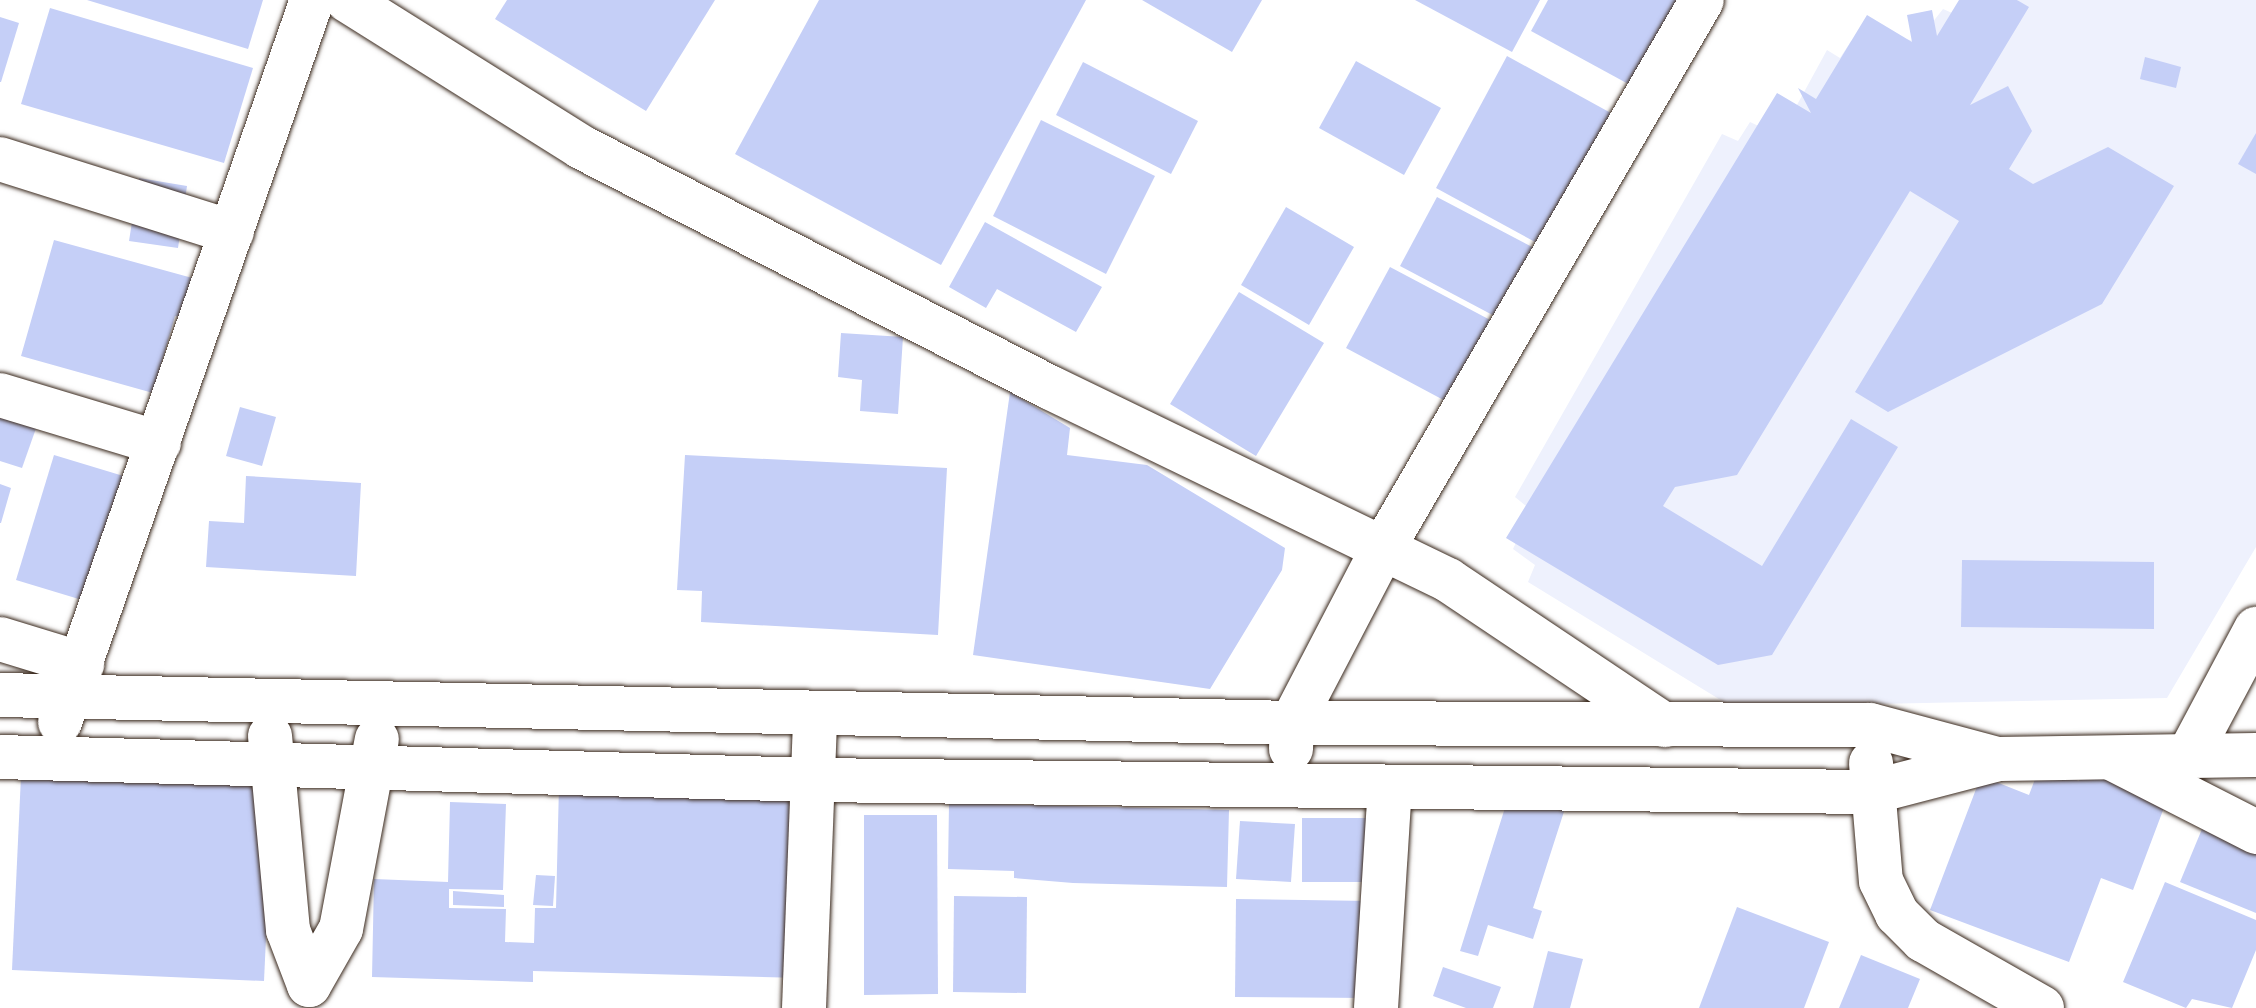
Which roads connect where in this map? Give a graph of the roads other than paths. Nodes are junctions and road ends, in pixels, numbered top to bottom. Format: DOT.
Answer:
graph roads {
  1 [pos="312,0"];
  2 [pos="347,0"];
  3 [pos="1702,0"];
  4 [pos="0,159"];
  5 [pos="232,232"];
  6 [pos="0,395"];
  7 [pos="159,443"];
  8 [pos="1382,550"];
  9 [pos="2256,629"];
  10 [pos="0,639"];
  11 [pos="76,681"];
  12 [pos="0,695"];
  13 [pos="270,702"];
  14 [pos="383,705"];
  15 [pos="815,715"];
  16 [pos="1292,723"];
  17 [pos="1665,725"];
  18 [pos="1870,725"];
  19 [pos="2105,755"];
  20 [pos="2189,755"];
  21 [pos="2256,755"];
  22 [pos="0,757"];
  23 [pos="47,758"];
  24 [pos="1999,759"];
  25 [pos="269,764"];
  26 [pos="373,765"];
  27 [pos="812,780"];
  28 [pos="1289,786"];
  29 [pos="1390,787"];
  30 [pos="1872,792"];
  31 [pos="2256,832"];
  32 [pos="308,996"];
  33 [pos="804,1008"];
  34 [pos="1376,1008"];
  35 [pos="2042,1008"];
  1 -- 5 [label="street"];
  2 -- 8 [label="street"];
  3 -- 8 [label="street"];
  4 -- 5 [label="street"];
  5 -- 7 [label="street"];
  6 -- 7 [label="street"];
  7 -- 11 [label="street"];
  8 -- 16 [label="street"];
  8 -- 17 [label="street"];
  9 -- 20 [label="street"];
  10 -- 11 [label="street"];
  11 -- 12 [label="street"];
  11 -- 13 [label="street"];
  11 -- 23 [label="street"];
  13 -- 14 [label="street"];
  13 -- 25 [label="street"];
  14 -- 15 [label="street"];
  14 -- 26 [label="street"];
  15 -- 16 [label="street"];
  15 -- 27 [label="street"];
  16 -- 17 [label="street"];
  16 -- 28 [label="street"];
  17 -- 18 [label="street"];
  18 -- 24 [label="street"];
  18 -- 30 [label="street"];
  19 -- 20 [label="street"];
  19 -- 24 [label="street"];
  19 -- 31 [label="street"];
  20 -- 21 [label="street"];
  22 -- 23 [label="street"];
  23 -- 25 [label="street"];
  24 -- 30 [label="street"];
  25 -- 26 [label="street"];
  25 -- 32 [label="street"];
  26 -- 27 [label="street"];
  26 -- 32 [label="street"];
  27 -- 28 [label="street"];
  27 -- 33 [label="street"];
  28 -- 29 [label="street"];
  29 -- 30 [label="street"];
  29 -- 34 [label="street"];
  30 -- 35 [label="street"];
}
